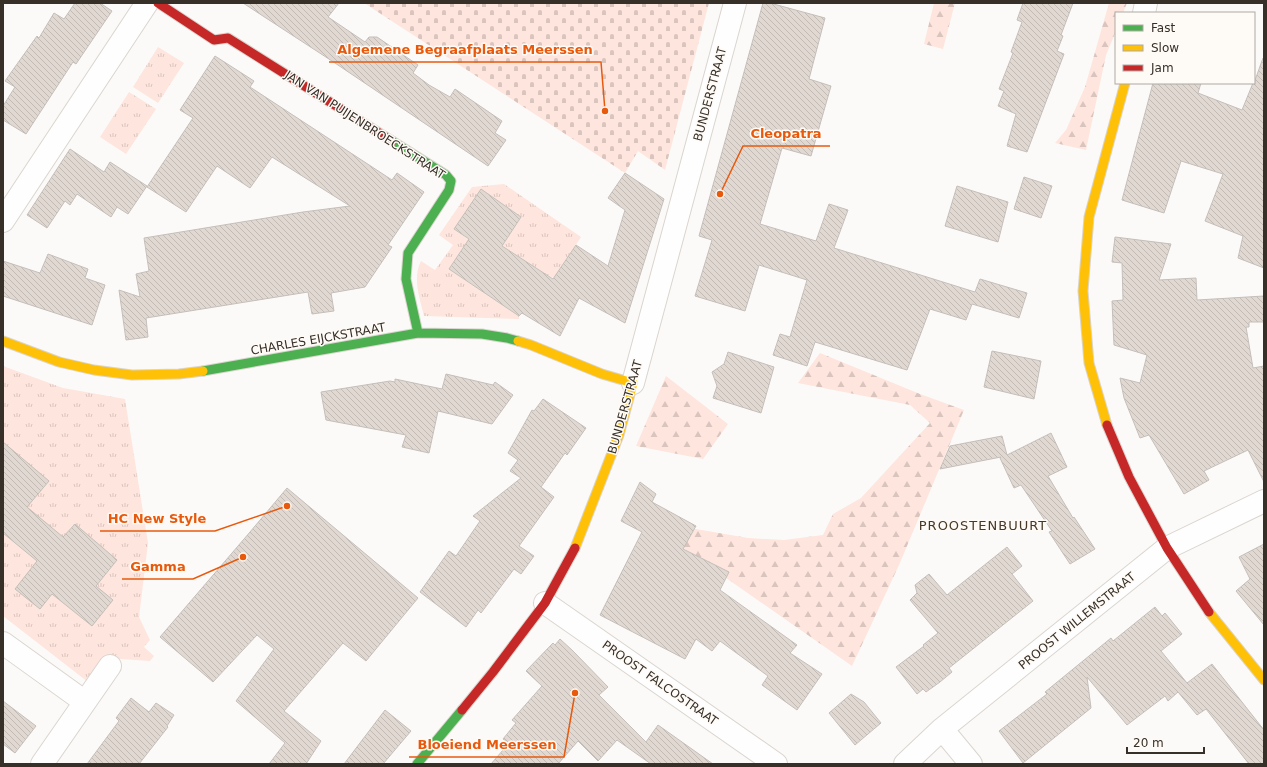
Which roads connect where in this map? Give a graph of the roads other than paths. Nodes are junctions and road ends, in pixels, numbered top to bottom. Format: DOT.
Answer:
graph roads {
  1 [pos="147,3"];
  2 [pos="158,3"];
  3 [pos="734,3"];
  4 [pos="1125,84"];
  5 [pos="3,221"];
  6 [pos="418,333"];
  7 [pos="3,341"];
  8 [pos="633,383"];
  9 [pos="1264,502"];
  10 [pos="1167,548"];
  11 [pos="545,603"];
  12 [pos="3,643"];
  13 [pos="110,666"];
  14 [pos="1264,680"];
  15 [pos="85,702"];
  16 [pos="942,729"];
  17 [pos="42,764"];
  18 [pos="417,764"];
  19 [pos="776,764"];
  20 [pos="905,764"];
  21 [pos="971,764"];
  1 -- 5 [label="street"];
  2 -- 6 [label="street, JAN VAN PUIJENBROECKSTRAAT"];
  3 -- 8 [label="street, BUNDERSTRAAT"];
  4 -- 10 [label="street"];
  6 -- 7 [label="street, CHARLES EIJCKSTRAAT"];
  6 -- 8 [label="street, CHARLES EIJCKSTRAAT"];
  8 -- 11 [label="street, BUNDERSTRAAT"];
  9 -- 10 [label="street, PROOST WILLEMSTRAAT"];
  10 -- 14 [label="street"];
  10 -- 16 [label="street, PROOST WILLEMSTRAAT"];
  11 -- 18 [label="street, BUNDERSTRAAT"];
  11 -- 19 [label="street, PROOST FALCOSTRAAT"];
  12 -- 15 [label="street"];
  13 -- 15 [label="street"];
  15 -- 17 [label="street"];
  16 -- 20 [label="street, PROOST WILLEMSTRAAT"];
  16 -- 21 [label="street"];
}
